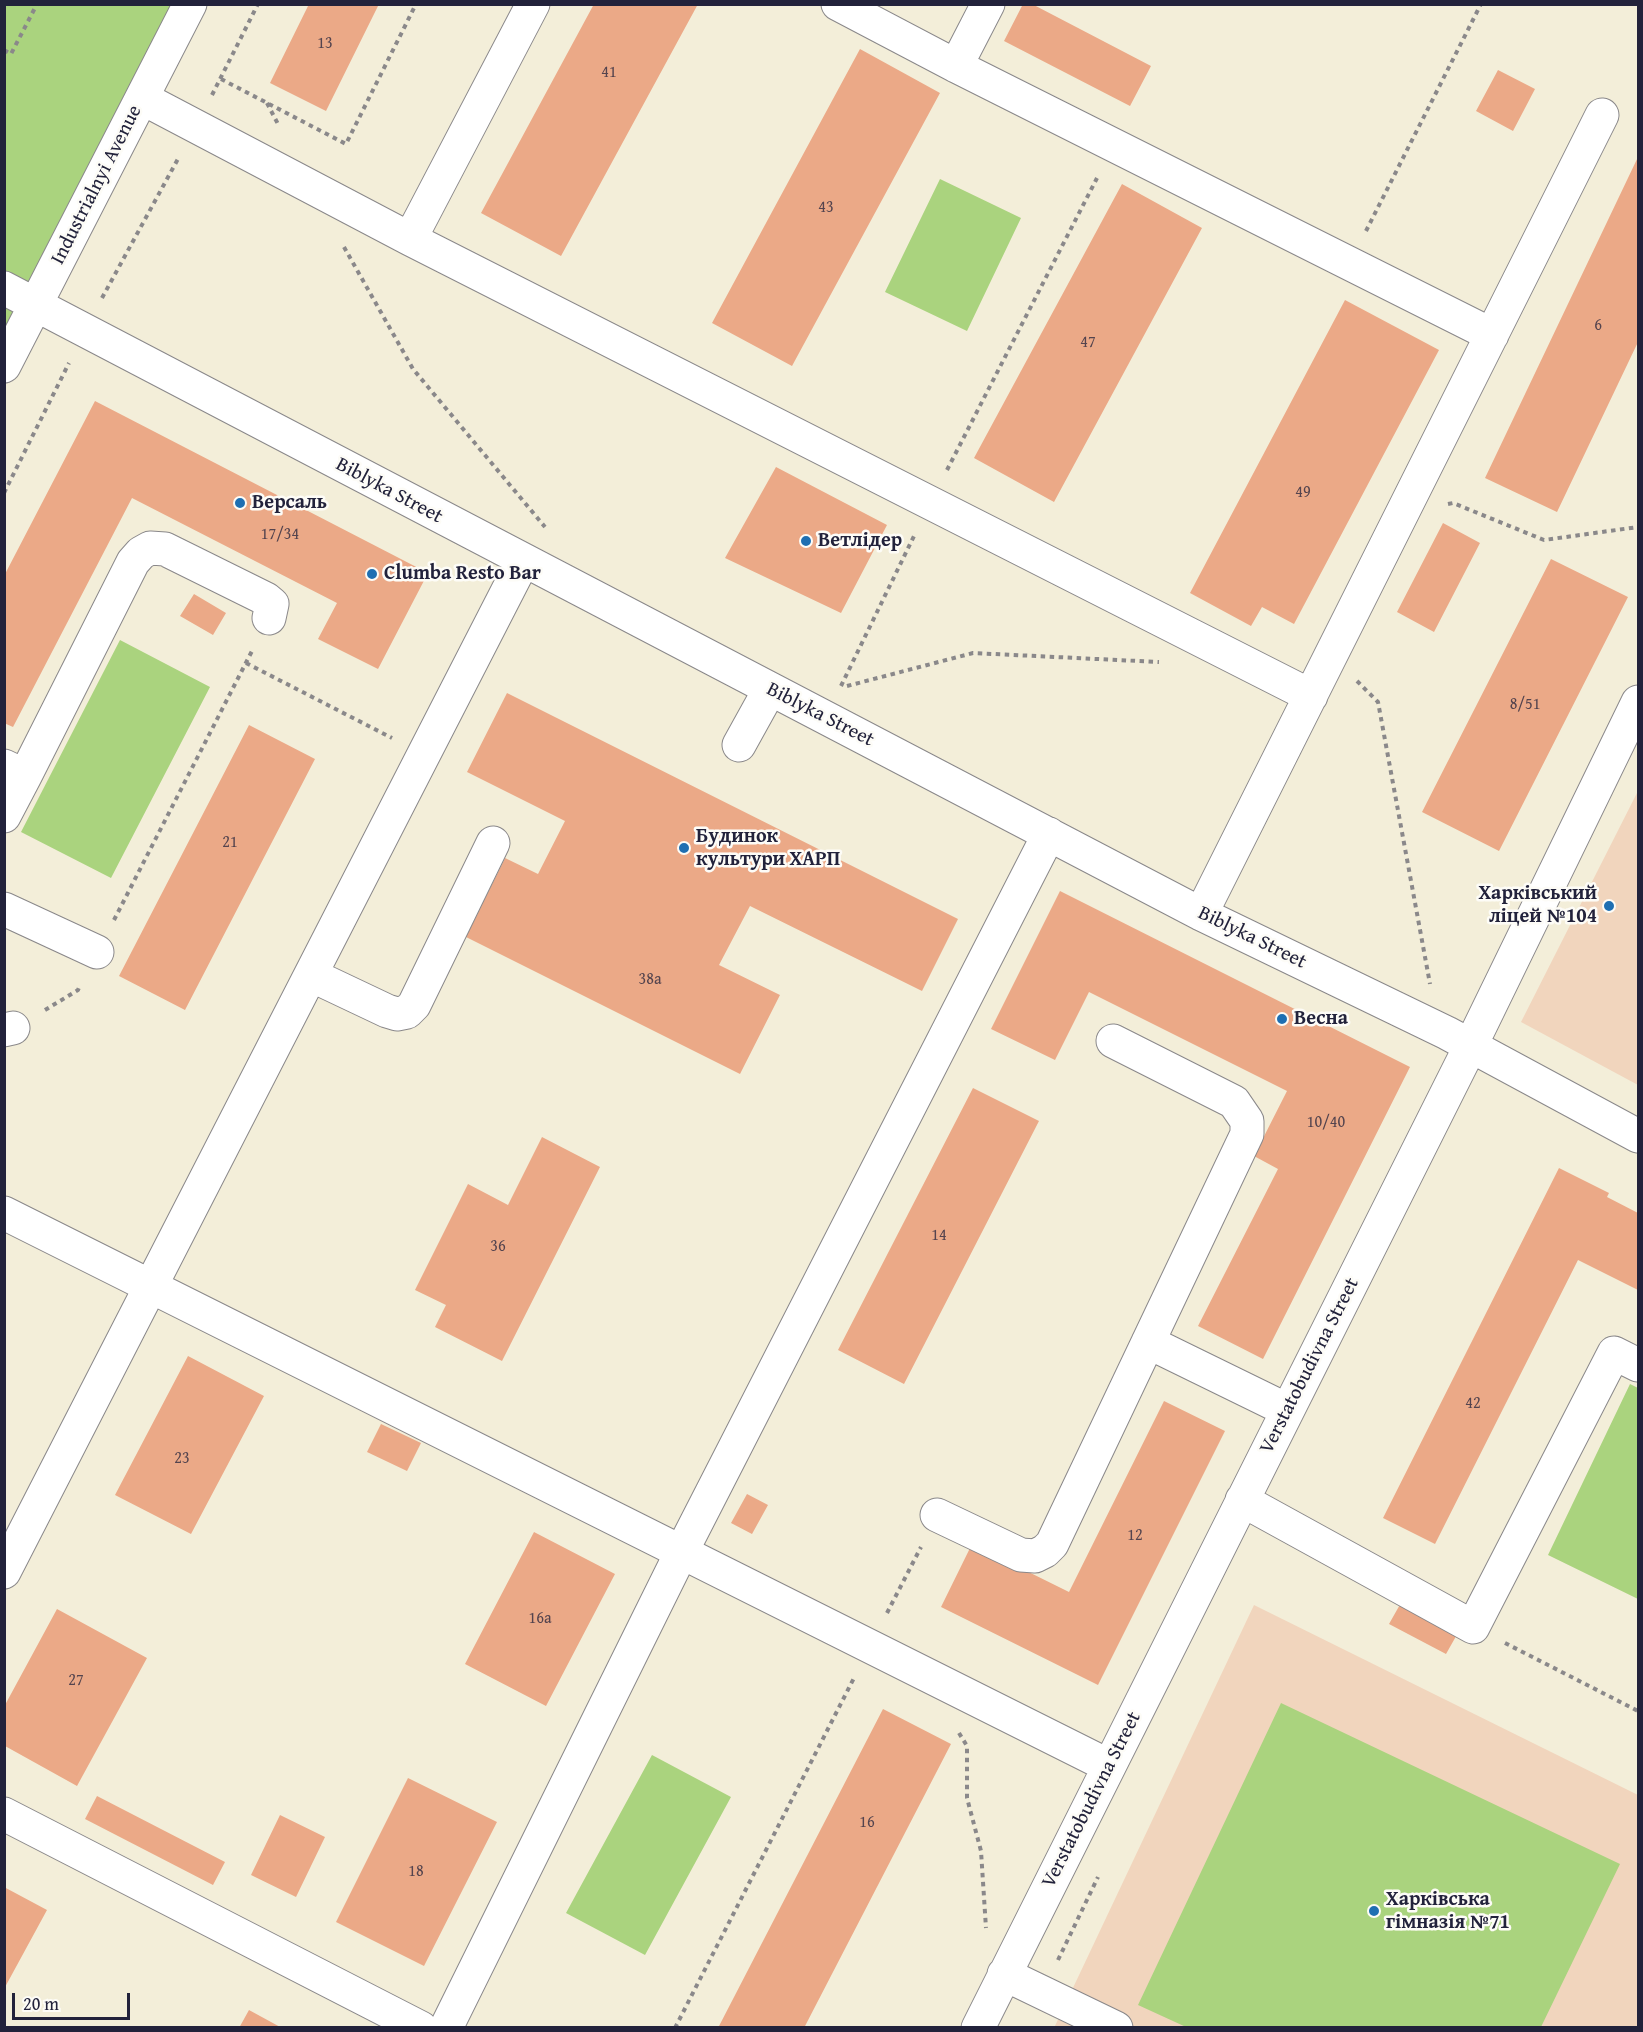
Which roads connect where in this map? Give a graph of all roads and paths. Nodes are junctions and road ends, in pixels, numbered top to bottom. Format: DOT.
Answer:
graph roads {
  1 [pos="37,4"];
  2 [pos="190,4"];
  3 [pos="258,4"];
  4 [pos="416,4"];
  5 [pos="533,4"];
  6 [pos="838,4"];
  7 [pos="988,4"];
  8 [pos="1480,4"];
  9 [pos="4,50"];
  10 [pos="956,66"];
  11 [pos="221,79"];
  12 [pos="142,98"];
  13 [pos="267,103"];
  14 [pos="1602,116"];
  15 [pos="197,125"];
  16 [pos="282,133"];
  17 [pos="1113,145"];
  18 [pos="410,239"];
  19 [pos="343,245"];
  20 [pos="1350,264"];
  21 [pos="4,288"];
  22 [pos="37,304"];
  23 [pos="85,331"];
  24 [pos="1492,335"];
  25 [pos="4,366"];
  26 [pos="4,494"];
  27 [pos="930,503"];
  28 [pos="1405,508"];
  29 [pos="1638,527"];
  30 [pos="523,561"];
  31 [pos="269,618"];
  32 [pos="1332,654"];
  33 [pos="1170,662"];
  34 [pos="246,663"];
  35 [pos="770,689"];
  36 [pos="1311,696"];
  37 [pos="1638,702"];
  38 [pos="402,743"];
  39 [pos="739,745"];
  40 [pos="15,771"];
  41 [pos="4,816"];
  42 [pos="1049,834"];
  43 [pos="493,843"];
  44 [pos="4,909"];
  45 [pos="1201,914"];
  46 [pos="97,952"];
  47 [pos="311,975"];
  48 [pos="1432,996"];
  49 [pos="9,1029"];
  50 [pos="1113,1041"];
  51 [pos="1471,1045"];
  52 [pos="1638,1136"];
  53 [pos="4,1213"];
  54 [pos="1148,1342"];
  55 [pos="1638,1365"];
  56 [pos="1287,1410"];
  57 [pos="1242,1500"];
  58 [pos="937,1515"];
  59 [pos="4,1572"];
  60 [pos="885,1617"];
  61 [pos="1473,1627"];
  62 [pos="859,1668"];
  63 [pos="1638,1711"];
  64 [pos="955,1727"];
  65 [pos="1109,1766"];
  66 [pos="4,1814"];
  67 [pos="1004,1974"];
  68 [pos="421,2028"];
  69 [pos="446,2028"];
  70 [pos="675,2028"];
  71 [pos="978,2028"];
  72 [pos="1116,2028"];
  1 -- 9 [label="path"];
  2 -- 12 [label="street, Industrialnyi Avenue"];
  3 -- 11 [label="path"];
  4 -- 13 [label="path"];
  5 -- 18 [label="street"];
  6 -- 10 [label="street"];
  7 -- 10 [label="street"];
  8 -- 20 [label="path"];
  10 -- 17 [label="street"];
  11 -- 13 [label="path"];
  11 -- 15 [label="path"];
  12 -- 15 [label="street"];
  12 -- 22 [label="street, Industrialnyi Avenue"];
  13 -- 16 [label="path"];
  14 -- 24 [label="street"];
  15 -- 18 [label="street"];
  15 -- 23 [label="path"];
  17 -- 20 [label="street"];
  17 -- 27 [label="path"];
  18 -- 27 [label="street"];
  19 -- 30 [label="path"];
  20 -- 24 [label="street"];
  21 -- 22 [label="street, Biblyka Street"];
  22 -- 23 [label="street, Biblyka Street"];
  22 -- 25 [label="street, Industrialnyi Avenue"];
  23 -- 26 [label="path"];
  23 -- 30 [label="street, Biblyka Street"];
  24 -- 28 [label="street"];
  27 -- 33 [label="path"];
  27 -- 36 [label="street"];
  28 -- 29 [label="path"];
  28 -- 32 [label="street"];
  30 -- 35 [label="street, Biblyka Street"];
  30 -- 47 [label="street"];
  31 -- 34 [label="path"];
  31 -- 40 [label="street"];
  32 -- 36 [label="street"];
  32 -- 48 [label="path"];
  34 -- 38 [label="path"];
  34 -- 46 [label="path"];
  35 -- 39 [label="street"];
  35 -- 42 [label="street, Biblyka Street"];
  36 -- 45 [label="street"];
  37 -- 51 [label="street, Verstatobudivna Street"];
  40 -- 41 [label="street"];
  42 -- 45 [label="street, Biblyka Street"];
  42 -- 69 [label="street"];
  43 -- 47 [label="street"];
  44 -- 46 [label="street"];
  45 -- 51 [label="street, Biblyka Street"];
  46 -- 49 [label="path"];
  47 -- 59 [label="street"];
  50 -- 54 [label="street"];
  51 -- 52 [label="street, Biblyka Street"];
  51 -- 56 [label="street, Verstatobudivna Street"];
  53 -- 65 [label="street"];
  54 -- 56 [label="street"];
  54 -- 58 [label="street"];
  55 -- 61 [label="street"];
  56 -- 57 [label="street, Verstatobudivna Street"];
  57 -- 61 [label="street"];
  57 -- 65 [label="street, Verstatobudivna Street"];
  58 -- 60 [label="path"];
  61 -- 63 [label="path"];
  62 -- 70 [label="path"];
  64 -- 67 [label="path"];
  65 -- 67 [label="street, Verstatobudivna Street"];
  66 -- 68 [label="street"];
  67 -- 71 [label="street, Verstatobudivna Street"];
  67 -- 72 [label="street"];
}
